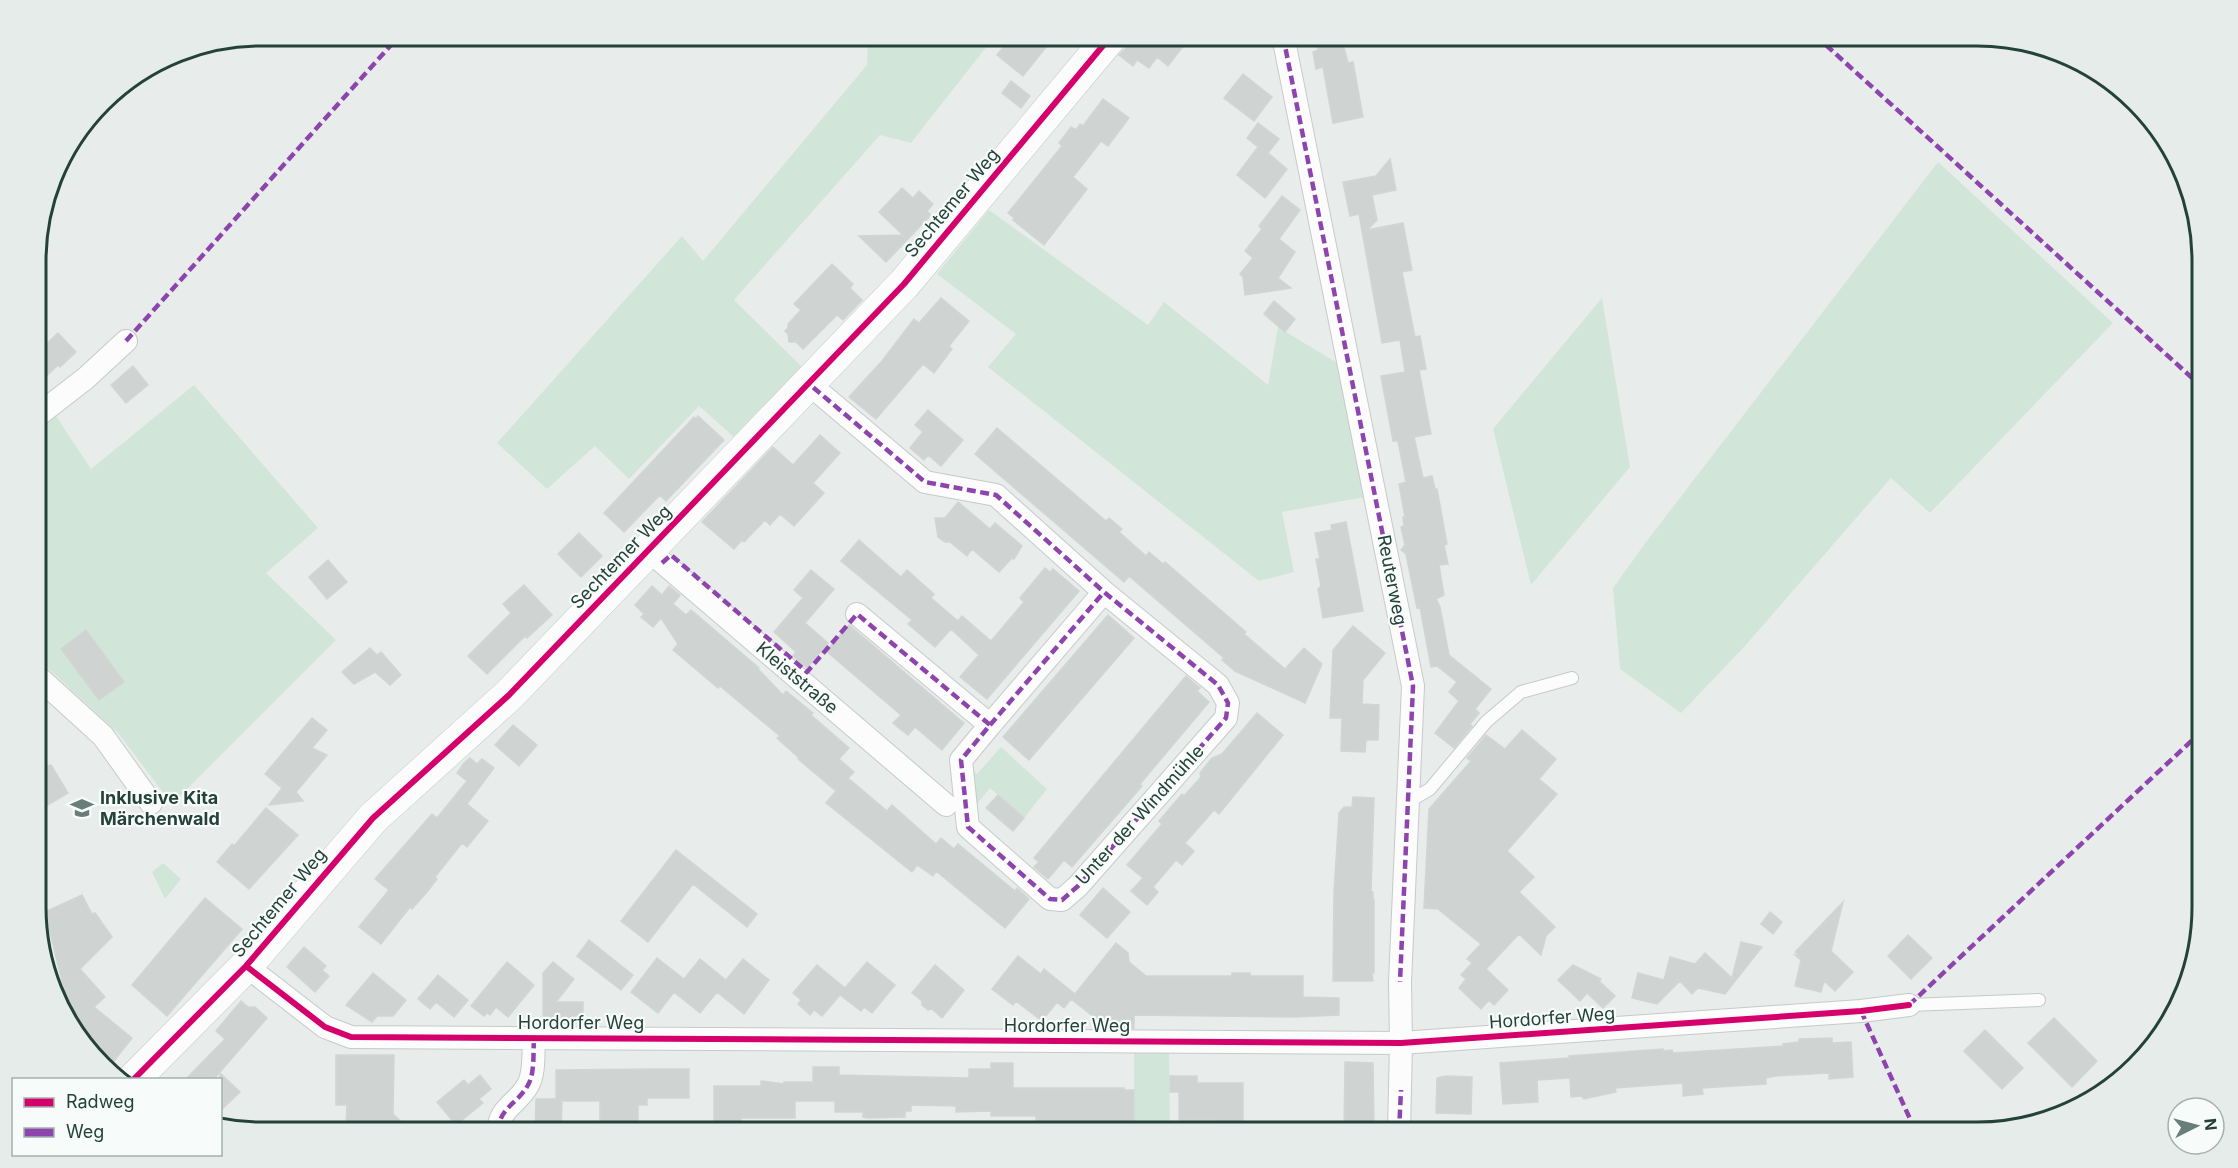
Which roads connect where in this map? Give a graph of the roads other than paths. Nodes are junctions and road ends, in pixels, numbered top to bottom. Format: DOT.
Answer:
graph roads {
  1 [pos="1103,46"];
  2 [pos="1285,46"];
  3 [pos="126,340"];
  4 [pos="808,383"];
  5 [pos="46,409"];
  6 [pos="648,550"];
  7 [pos="1104,592"];
  8 [pos="857,614"];
  9 [pos="1572,678"];
  10 [pos="46,684"];
  11 [pos="990,725"];
  12 [pos="1408,802"];
  13 [pos="151,803"];
  14 [pos="946,805"];
  15 [pos="246,966"];
  16 [pos="2038,1000"];
  17 [pos="1909,1005"];
  18 [pos="534,1038"];
  19 [pos="1401,1043"];
  20 [pos="135,1078"];
  21 [pos="498,1122"];
  22 [pos="1399,1122"];
  1 -- 4 [label="street, Sechtemer Weg"];
  2 -- 12 [label="street, Reuterweg"];
  3 -- 5 [label="street"];
  4 -- 6 [label="street, Sechtemer Weg"];
  4 -- 7 [label="street, Unter der Windmühle"];
  6 -- 14 [label="street, Kleiststraße"];
  6 -- 15 [label="street, Sechtemer Weg"];
  7 -- 11 [label="street, Unter der Windmühle"];
  7 -- 11 [label="street, Unter der Windmühle"];
  8 -- 11 [label="street"];
  9 -- 12 [label="lane"];
  10 -- 13 [label="street"];
  12 -- 19 [label="street, Reuterweg"];
  15 -- 18 [label="street, Hordorfer Weg"];
  15 -- 20 [label="street, Sechtemer Weg"];
  16 -- 17 [label="lane, Hordorfer Weg"];
  17 -- 19 [label="street, Hordorfer Weg"];
  18 -- 19 [label="street, Hordorfer Weg"];
  18 -- 21 [label="street"];
  19 -- 22 [label="street, Reuterweg"];
}
